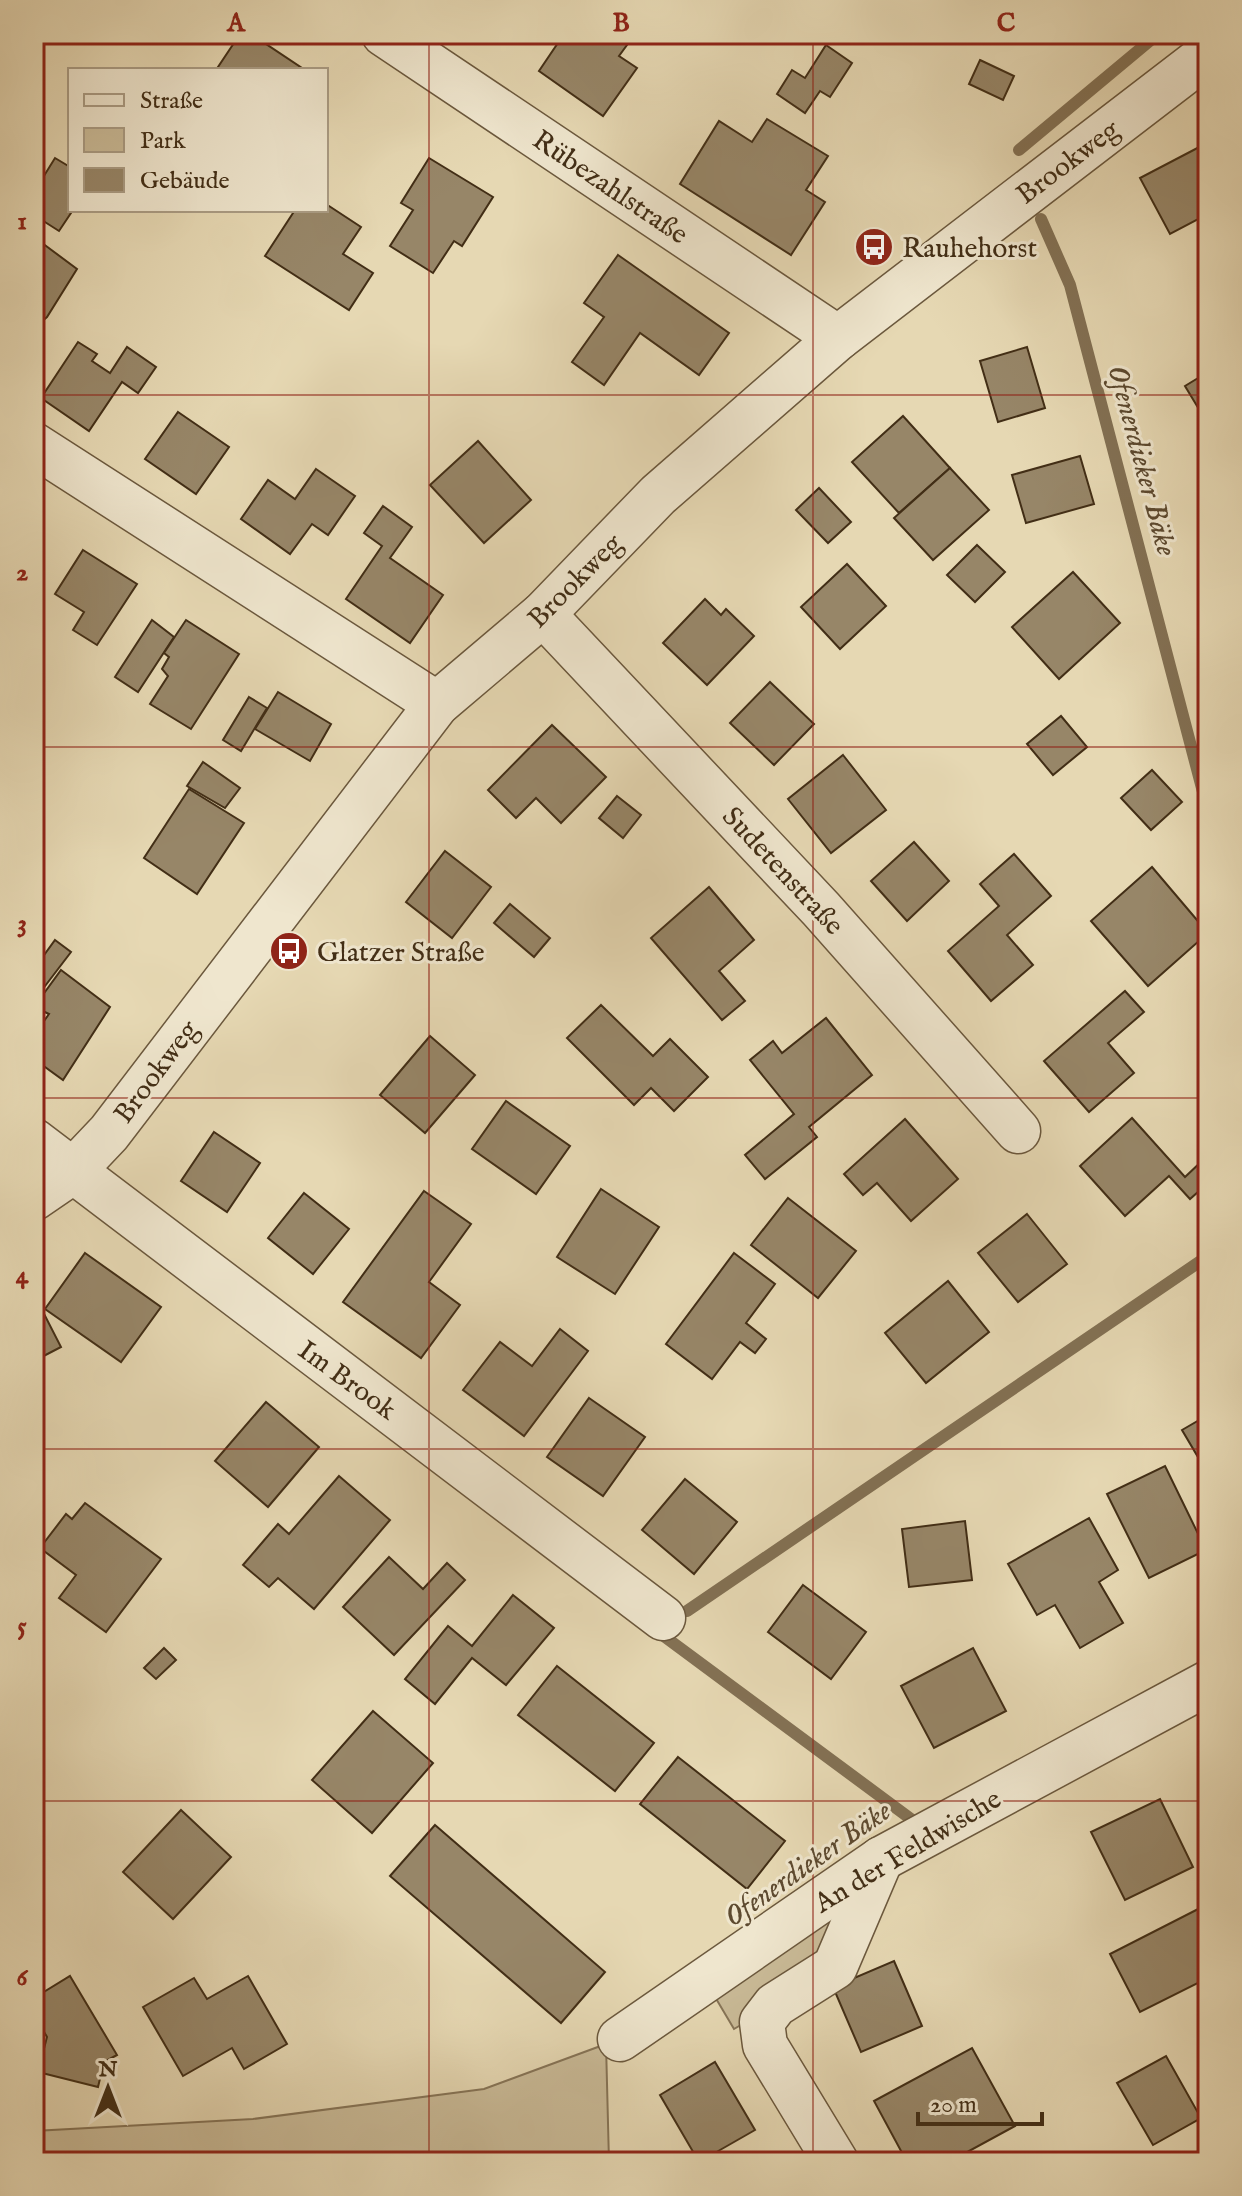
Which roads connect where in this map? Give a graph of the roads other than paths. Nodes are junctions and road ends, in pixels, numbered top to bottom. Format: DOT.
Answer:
graph roads {
  1 [pos="384,34"];
  2 [pos="1208,54"];
  3 [pos="838,338"];
  4 [pos="34,445"];
  5 [pos="543,614"];
  6 [pos="437,704"];
  7 [pos="1018,1131"];
  8 [pos="34,1141"];
  9 [pos="72,1172"];
  10 [pos="34,1198"];
  11 [pos="663,1618"];
  12 [pos="1208,1683"];
  13 [pos="881,1859"];
  14 [pos="620,2039"];
  15 [pos="836,2162"];
  1 -- 3 [label="street, Rübezahlstraße"];
  2 -- 3 [label="street, Brookweg"];
  3 -- 5 [label="street, Brookweg"];
  4 -- 6 [label="street"];
  5 -- 6 [label="street, Brookweg"];
  5 -- 7 [label="street, Sudetenstraße"];
  6 -- 9 [label="street, Brookweg"];
  8 -- 9 [label="street, Im Brook"];
  9 -- 10 [label="street, Brookweg"];
  9 -- 11 [label="street, Im Brook"];
  12 -- 13 [label="street, An der Feldwische"];
  13 -- 14 [label="street, An der Feldwische"];
  13 -- 15 [label="street"];
}
